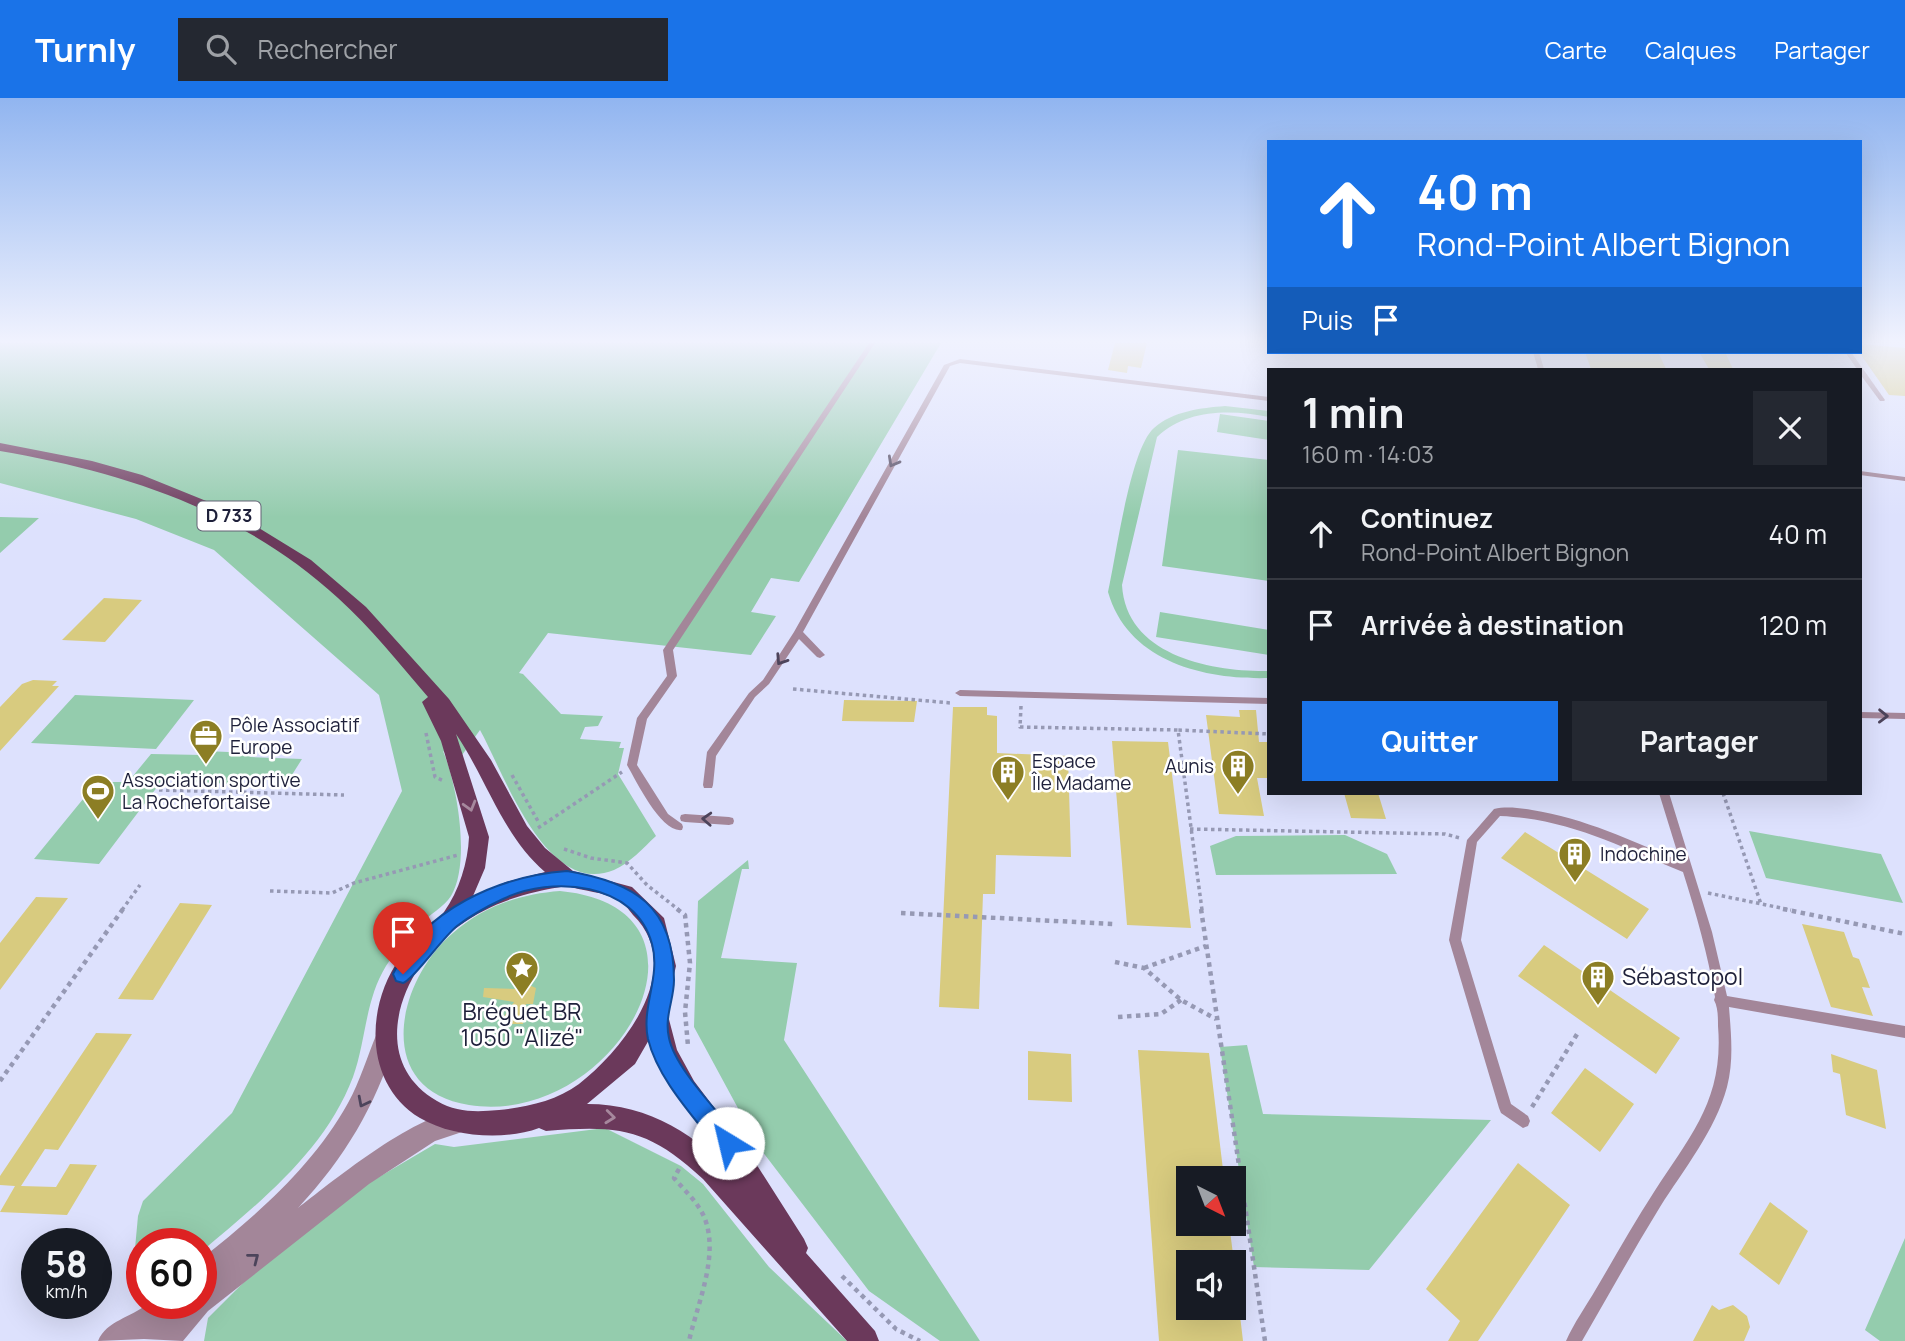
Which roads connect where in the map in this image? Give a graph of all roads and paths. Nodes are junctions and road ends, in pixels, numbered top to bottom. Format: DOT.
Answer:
graph roads {
  1 [pos="833,401"];
  2 [pos="927,401"];
  3 [pos="0,447"];
  4 [pos="1862,474"];
  5 [pos="1905,479"];
  6 [pos="798,633"];
  7 [pos="820,655"];
  8 [pos="412,668"];
  9 [pos="793,689"];
  10 [pos="958,698"];
  11 [pos="1267,701"];
  12 [pos="1009,706"];
  13 [pos="1862,715"];
  14 [pos="1905,716"];
  15 [pos="1178,730"];
  16 [pos="1267,734"];
  17 [pos="708,785"];
  18 [pos="159,790"];
  19 [pos="344,795"];
  20 [pos="1665,795"];
  21 [pos="1724,795"];
  22 [pos="729,821"];
  23 [pos="1190,829"];
  24 [pos="1472,841"];
  25 [pos="1685,868"];
  26 [pos="567,878"];
  27 [pos="140,885"];
  28 [pos="1694,890"];
  29 [pos="1761,904"];
  30 [pos="901,913"];
  31 [pos="450,920"];
  32 [pos="1114,924"];
  33 [pos="1905,934"];
  34 [pos="1206,946"];
  35 [pos="1115,962"];
  36 [pos="1144,968"];
  37 [pos="1181,1000"];
  38 [pos="1720,1000"];
  39 [pos="657,1012"];
  40 [pos="1118,1017"];
  41 [pos="1216,1019"];
  42 [pos="1579,1031"];
  43 [pos="1905,1032"];
  44 [pos="386,1038"];
  45 [pos="0,1081"];
  46 [pos="518,1121"];
  47 [pos="1523,1121"];
  48 [pos="460,1122"];
  49 [pos="217,1263"];
  50 [pos="829,1279"];
  51 [pos="217,1288"];
  52 [pos="150,1319"];
  53 [pos="182,1319"];
  54 [pos="145,1324"];
  55 [pos="169,1340"];
  56 [pos="113,1341"];
  57 [pos="865,1341"];
  58 [pos="920,1341"];
  59 [pos="1265,1341"];
  60 [pos="1574,1341"];
  22 -- 1 [label="lane, one-way"];
  2 -- 6 [label="lane, one-way"];
  3 -- 8 [label="main road, D 733"];
  4 -- 5 [label="lane"];
  6 -- 7 [label="lane"];
  6 -- 17 [label="lane, one-way"];
  8 -- 26 [label="main road, D 733"];
  8 -- 31 [label="main road, D 733, one-way"];
  9 -- 10 [label="path"];
  10 -- 11 [label="lane"];
  12 -- 15 [label="path"];
  13 -- 14 [label="lane, one-way"];
  15 -- 16 [label="path"];
  15 -- 23 [label="path"];
  18 -- 19 [label="path"];
  20 -- 25 [label="lane"];
  21 -- 29 [label="path"];
  23 -- 24 [label="path"];
  23 -- 34 [label="path"];
  24 -- 25 [label="lane"];
  24 -- 47 [label="lane"];
  25 -- 28 [label="lane"];
  26 -- 31 [label="main road"];
  26 -- 39 [label="main road"];
  27 -- 45 [label="path"];
  28 -- 29 [label="path"];
  28 -- 38 [label="lane"];
  29 -- 33 [label="path"];
  30 -- 32 [label="path"];
  31 -- 44 [label="main road"];
  34 -- 36 [label="path"];
  34 -- 41 [label="path"];
  35 -- 36 [label="path"];
  36 -- 37 [label="path"];
  37 -- 40 [label="path"];
  37 -- 41 [label="path"];
  38 -- 43 [label="lane"];
  38 -- 60 [label="lane"];
  39 -- 46 [label="main road"];
  39 -- 50 [label="main road"];
  41 -- 59 [label="path"];
  42 -- 47 [label="path"];
  44 -- 48 [label="main road"];
  44 -- 49 [label="street, one-way"];
  46 -- 48 [label="main road"];
  46 -- 50 [label="main road, one-way"];
  51 -- 48 [label="street, one-way"];
  50 -- 57 [label="main road"];
  50 -- 58 [label="path"];
  52 -- 54 [label="street"];
  53 -- 55 [label="street"];
  54 -- 55 [label="street"];
  54 -- 56 [label="street"];
}
